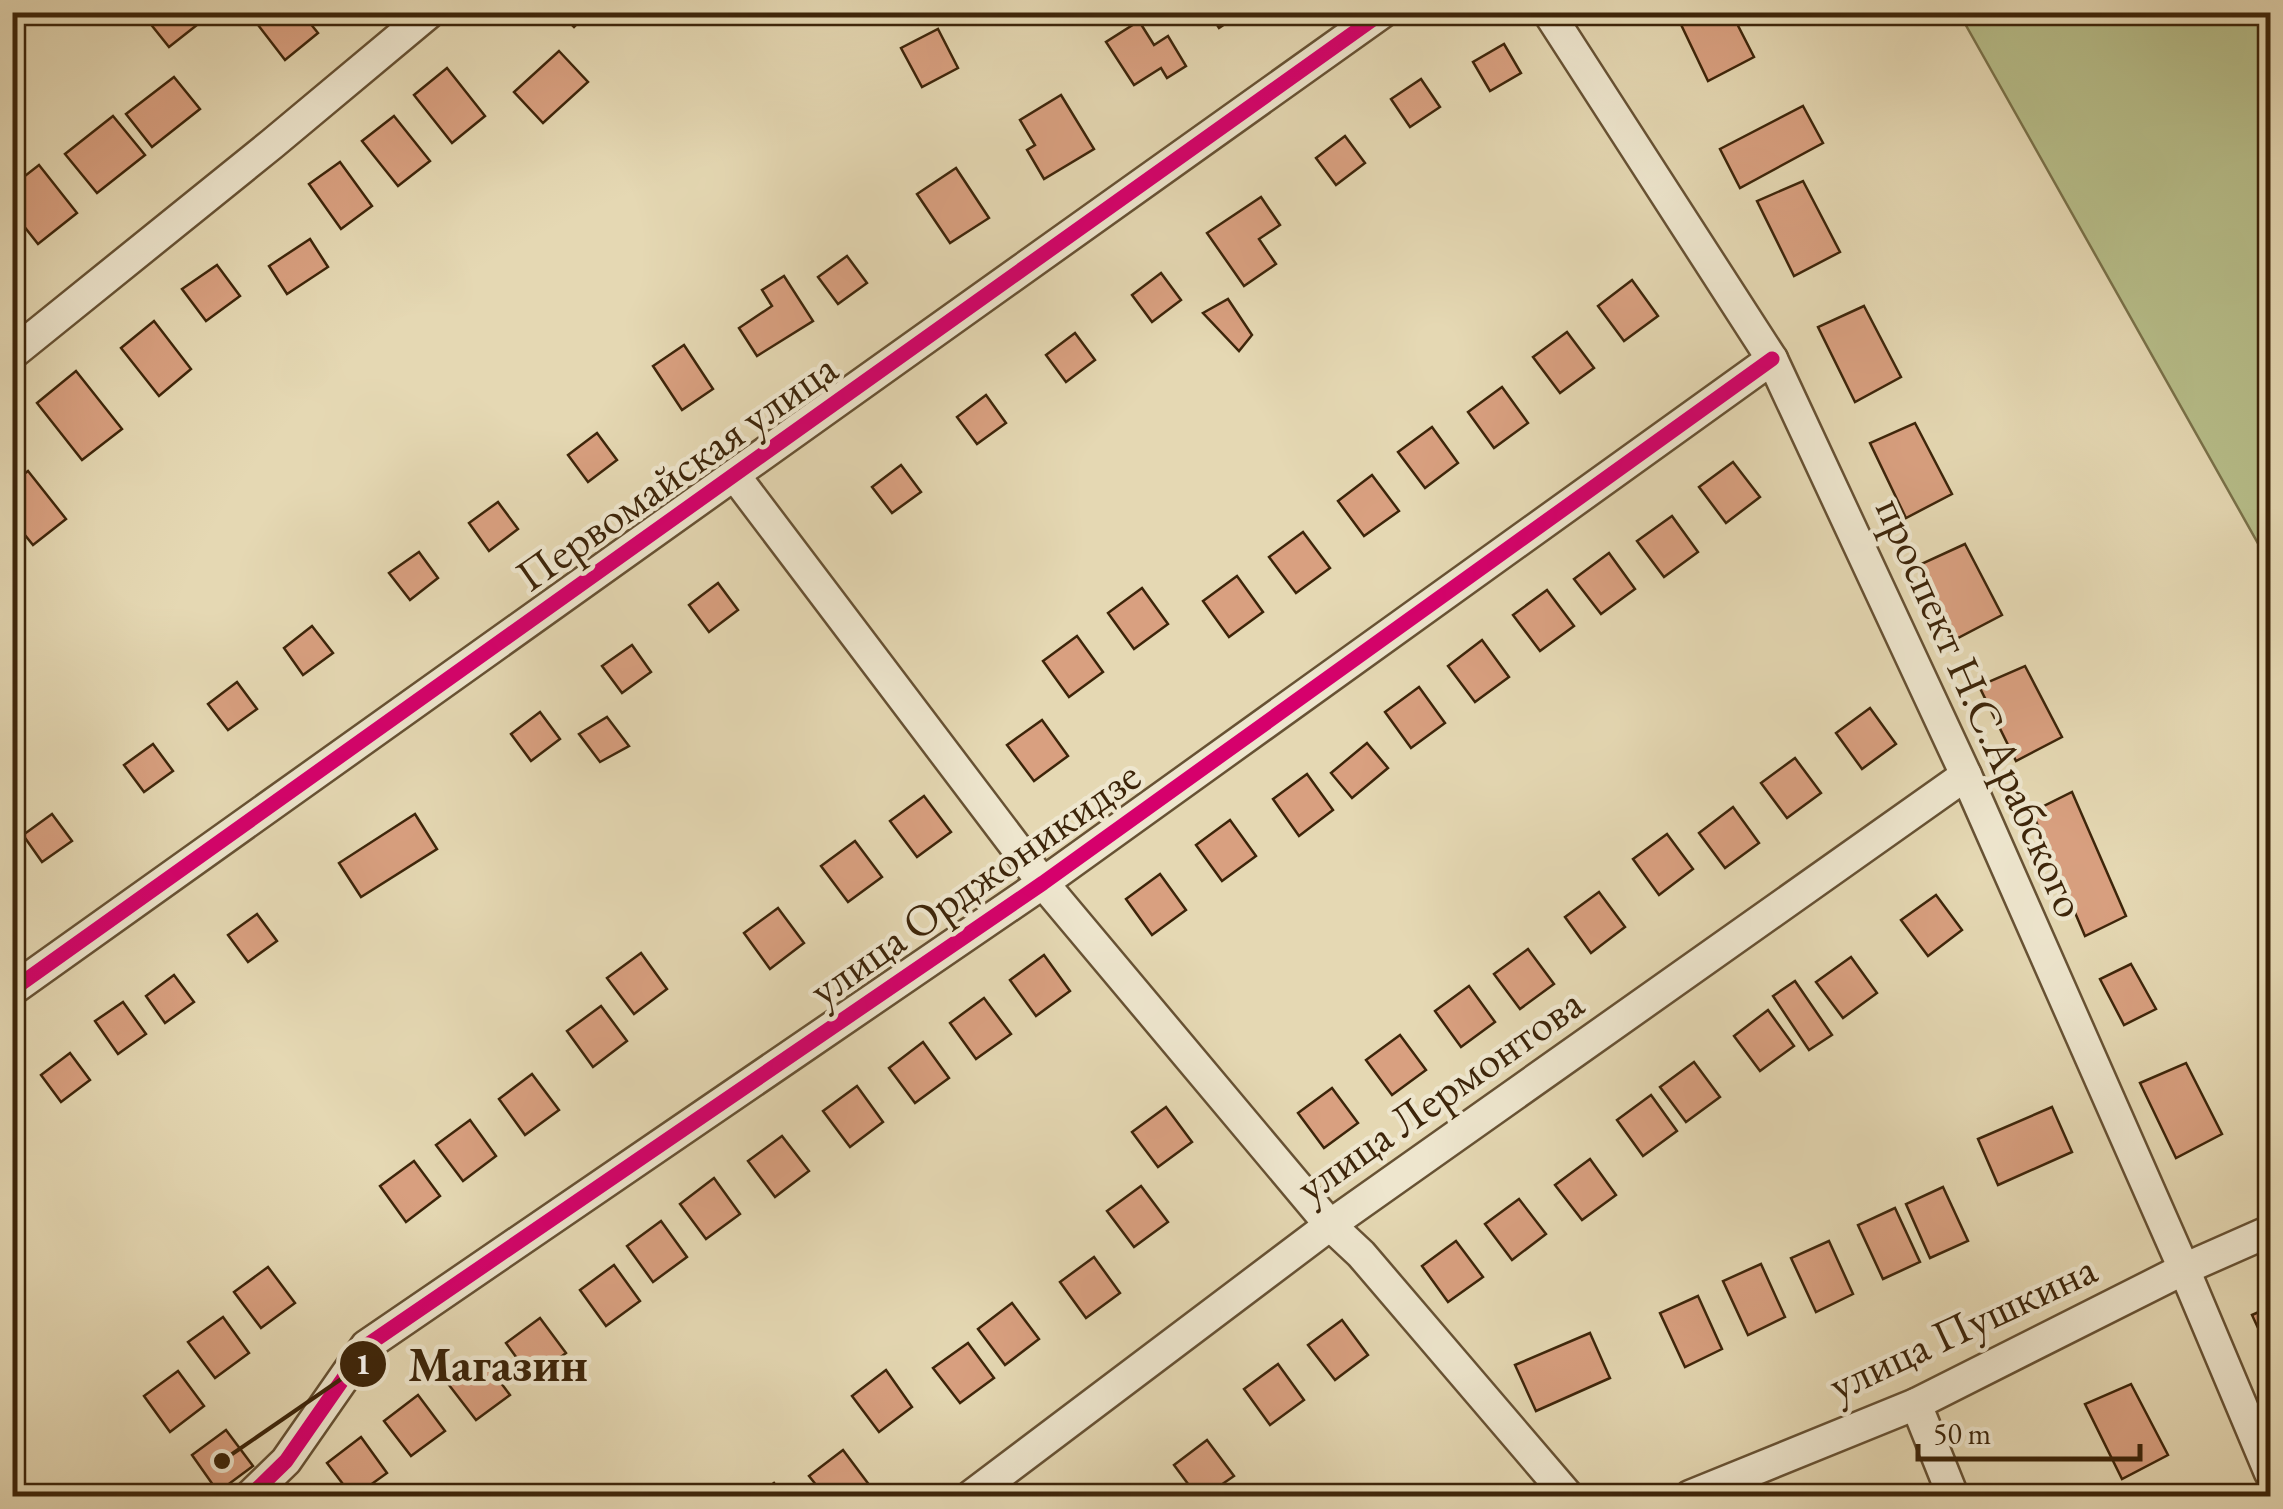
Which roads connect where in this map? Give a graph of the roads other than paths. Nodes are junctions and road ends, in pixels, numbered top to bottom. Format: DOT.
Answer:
graph roads {
  1 [pos="430,12"];
  2 [pos="1383,12"];
  3 [pos="1548,12"];
  4 [pos="12,354"];
  5 [pos="1772,359"];
  6 [pos="734,476"];
  7 [pos="1966,775"];
  8 [pos="1043,883"];
  9 [pos="12,990"];
  10 [pos="1330,1225"];
  11 [pos="2270,1231"];
  12 [pos="2184,1269"];
  13 [pos="1916,1404"];
  14 [pos="2270,1473"];
  15 [pos="250,1496"];
  16 [pos="971,1496"];
  17 [pos="1568,1496"];
  18 [pos="1690,1496"];
  19 [pos="1953,1496"];
  1 -- 4 [label="street"];
  2 -- 6 [label="street, Первомайская улица"];
  3 -- 5 [label="street, проспект Н.С.Арабского"];
  5 -- 7 [label="street, проспект Н.С.Арабского"];
  5 -- 8 [label="street, улица Орджоникидзе"];
  6 -- 8 [label="street"];
  6 -- 9 [label="street, Первомайская улица"];
  7 -- 10 [label="street, улица Лермонтова"];
  7 -- 12 [label="street, проспект Н.С.Арабского"];
  8 -- 10 [label="street"];
  8 -- 15 [label="street, улица Орджоникидзе"];
  10 -- 16 [label="street, улица Лермонтова"];
  10 -- 17 [label="street"];
  11 -- 12 [label="street, улица Пушкина"];
  12 -- 13 [label="street, улица Пушкина"];
  12 -- 14 [label="street, проспект Н.С.Арабского"];
  13 -- 18 [label="street, улица Пушкина"];
  13 -- 19 [label="street"];
}
